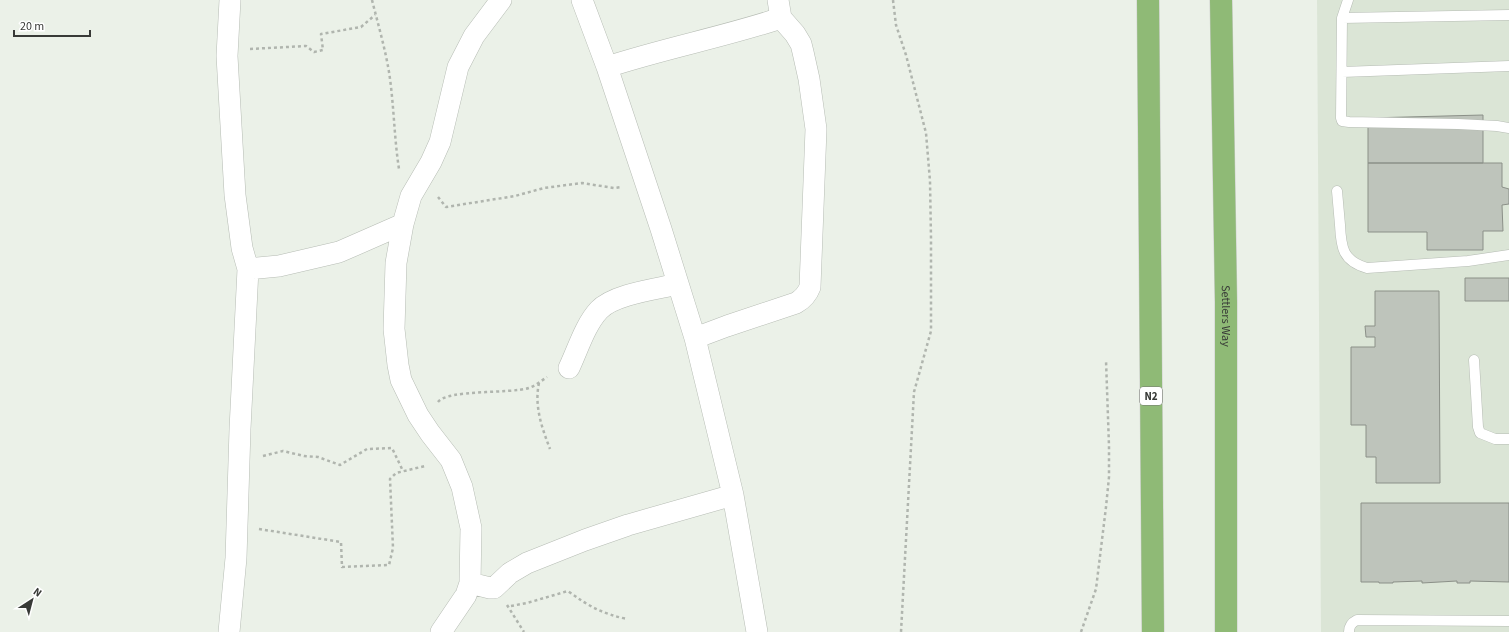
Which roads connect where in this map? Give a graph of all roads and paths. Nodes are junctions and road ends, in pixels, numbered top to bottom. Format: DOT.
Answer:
graph roads {
  1 [pos="230,0"];
  2 [pos="372,0"];
  3 [pos="501,0"];
  4 [pos="582,0"];
  5 [pos="893,0"];
  6 [pos="1148,0"];
  7 [pos="1221,0"];
  8 [pos="1230,0"];
  9 [pos="1348,0"];
  10 [pos="780,9"];
  11 [pos="376,14"];
  12 [pos="1509,15"];
  13 [pos="1342,18"];
  14 [pos="227,56"];
  15 [pos="1509,66"];
  16 [pos="607,67"];
  17 [pos="1342,72"];
  18 [pos="1509,128"];
  19 [pos="422,177"];
  20 [pos="646,184"];
  21 [pos="1337,191"];
  22 [pos="411,196"];
  23 [pos="403,224"];
  24 [pos="1509,255"];
  25 [pos="248,269"];
  26 [pos="678,284"];
  27 [pos="1226,302"];
  28 [pos="695,338"];
  29 [pos="1106,360"];
  30 [pos="1474,360"];
  31 [pos="569,368"];
  32 [pos="539,382"];
  33 [pos="418,415"];
  34 [pos="1509,440"];
  35 [pos="550,449"];
  36 [pos="451,460"];
  37 [pos="240,463"];
  38 [pos="403,471"];
  39 [pos="733,495"];
  40 [pos="237,525"];
  41 [pos="470,583"];
  42 [pos="494,588"];
  43 [pos="508,607"];
  44 [pos="627,619"];
  45 [pos="1509,621"];
  46 [pos="229,632"];
  47 [pos="441,632"];
  48 [pos="524,632"];
  49 [pos="757,632"];
  50 [pos="901,632"];
  51 [pos="1082,632"];
  52 [pos="1153,632"];
  53 [pos="1226,632"];
  54 [pos="1349,632"];
  1 -- 14 [label="street"];
  2 -- 11 [label="path"];
  3 -- 19 [label="street"];
  4 -- 16 [label="street"];
  5 -- 50 [label="path"];
  6 -- 52 [label="highway, N2"];
  7 -- 27 [label="highway, Settlers Way"];
  8 -- 27 [label="highway"];
  9 -- 13 [label="lane"];
  10 -- 16 [label="street"];
  10 -- 28 [label="street"];
  11 -- 14 [label="path"];
  11 -- 22 [label="path"];
  12 -- 13 [label="lane"];
  13 -- 17 [label="lane"];
  14 -- 25 [label="street"];
  15 -- 17 [label="lane"];
  16 -- 20 [label="street"];
  17 -- 18 [label="lane"];
  19 -- 20 [label="path"];
  19 -- 22 [label="street"];
  20 -- 26 [label="street"];
  21 -- 24 [label="lane"];
  22 -- 23 [label="street"];
  23 -- 25 [label="street"];
  23 -- 33 [label="street"];
  25 -- 37 [label="street"];
  26 -- 28 [label="street"];
  26 -- 31 [label="street"];
  27 -- 53 [label="highway, Settlers Way"];
  28 -- 39 [label="street"];
  29 -- 51 [label="path"];
  30 -- 34 [label="lane"];
  31 -- 32 [label="path"];
  32 -- 33 [label="path"];
  32 -- 35 [label="path"];
  33 -- 36 [label="street"];
  36 -- 38 [label="path"];
  36 -- 41 [label="street"];
  37 -- 38 [label="path"];
  37 -- 40 [label="street"];
  38 -- 40 [label="path"];
  39 -- 42 [label="street"];
  39 -- 49 [label="street"];
  40 -- 46 [label="street"];
  41 -- 42 [label="street"];
  41 -- 47 [label="street"];
  42 -- 43 [label="path"];
  43 -- 44 [label="path"];
  43 -- 48 [label="path"];
  45 -- 54 [label="lane"];
}
